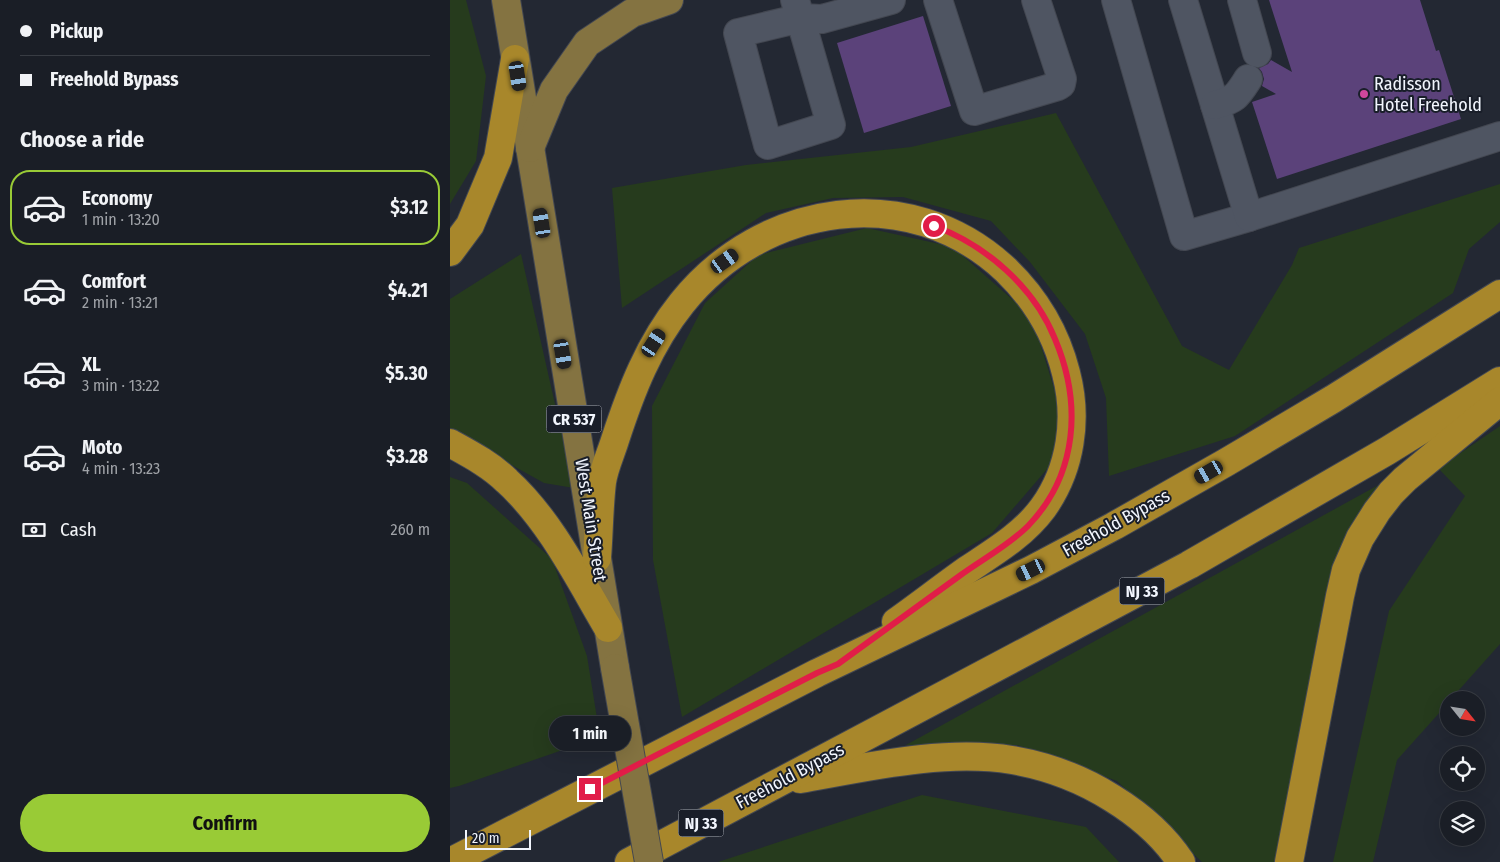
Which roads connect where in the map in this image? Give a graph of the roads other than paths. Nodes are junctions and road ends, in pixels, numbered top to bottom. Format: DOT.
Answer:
graph roads {
  1 [pos="506,0"];
  2 [pos="669,0"];
  3 [pos="891,0"];
  4 [pos="938,0"];
  5 [pos="1036,0"];
  6 [pos="1116,0"];
  7 [pos="1183,0"];
  8 [pos="1242,0"];
  9 [pos="798,9"];
  10 [pos="1257,52"];
  11 [pos="515,59"];
  12 [pos="1248,79"];
  13 [pos="1215,105"];
  14 [pos="1500,136"];
  15 [pos="530,148"];
  16 [pos="1249,217"];
  17 [pos="450,252"];
  18 [pos="1500,294"];
  19 [pos="1500,381"];
  20 [pos="1500,402"];
  21 [pos="450,443"];
  22 [pos="597,558"];
  23 [pos="608,628"];
  24 [pos="838,664"];
  25 [pos="774,784"];
  26 [pos="495,838"];
  27 [pos="450,840"];
  28 [pos="450,862"];
  29 [pos="628,862"];
  30 [pos="649,862"];
  31 [pos="1181,862"];
  32 [pos="1289,862"];
  1 -- 11 [label="main road, West Main Street / CR 537"];
  2 -- 15 [label="main road"];
  3 -- 9 [label="lane"];
  4 -- 5 [label="lane"];
  6 -- 16 [label="lane"];
  7 -- 13 [label="lane"];
  8 -- 10 [label="lane"];
  9 -- 9 [label="lane"];
  11 -- 15 [label="main road, West Main Street / CR 537"];
  11 -- 17 [label="highway"];
  12 -- 13 [label="lane"];
  13 -- 16 [label="lane"];
  14 -- 16 [label="lane"];
  15 -- 22 [label="main road, West Main Street / CR 537"];
  18 -- 24 [label="highway, Freehold Bypass"];
  19 -- 25 [label="highway, Freehold Bypass / NJ 33"];
  20 -- 32 [label="highway"];
  21 -- 23 [label="highway"];
  22 -- 23 [label="main road, West Main Street / CR 537"];
  22 -- 24 [label="highway"];
  23 -- 30 [label="main road, West Main Street / CR 537, bridge"];
  24 -- 26 [label="highway, Freehold Bypass"];
  25 -- 29 [label="highway, Freehold Bypass / NJ 33"];
  25 -- 31 [label="highway"];
  26 -- 27 [label="highway"];
  26 -- 28 [label="highway, Freehold Bypass"];
}
